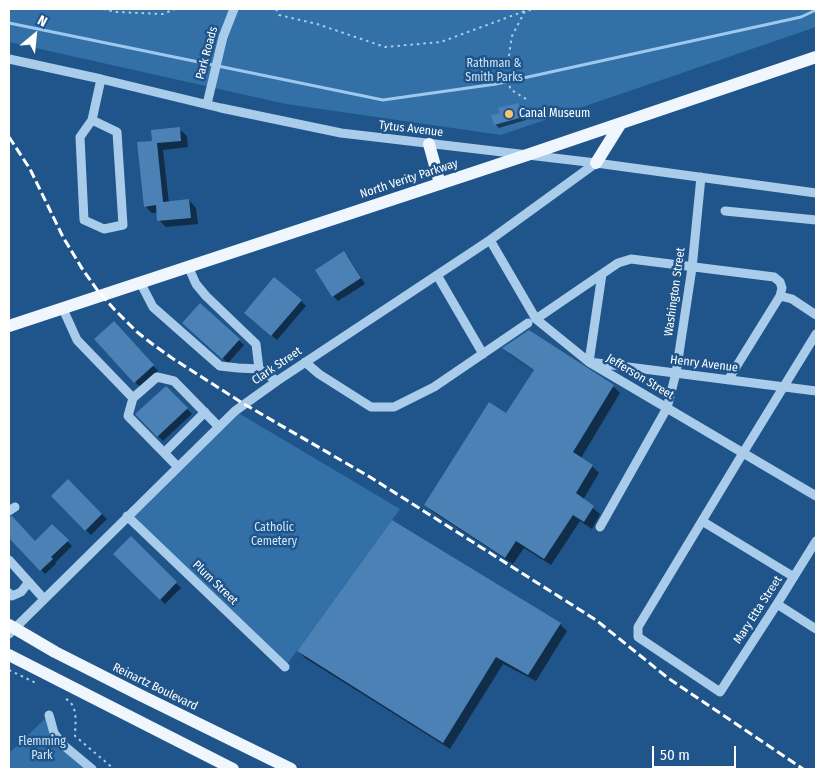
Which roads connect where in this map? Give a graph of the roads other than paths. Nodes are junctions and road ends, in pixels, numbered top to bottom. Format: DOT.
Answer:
graph roads {
  1 [pos="234,9"];
  2 [pos="816,56"];
  3 [pos="11,62"];
  4 [pos="101,79"];
  5 [pos="207,104"];
  6 [pos="92,120"];
  7 [pos="621,123"];
  8 [pos="429,144"];
  9 [pos="527,155"];
  10 [pos="596,163"];
  11 [pos="701,178"];
  12 [pos="440,184"];
  13 [pos="816,193"];
  14 [pos="725,211"];
  15 [pos="816,220"];
  16 [pos="490,240"];
  17 [pos="188,266"];
  18 [pos="692,268"];
  19 [pos="602,274"];
  20 [pos="437,275"];
  21 [pos="140,282"];
  22 [pos="780,296"];
  23 [pos="63,309"];
  24 [pos="816,315"];
  25 [pos="532,321"];
  26 [pos="9,326"];
  27 [pos="816,334"];
  28 [pos="483,354"];
  29 [pos="305,362"];
  30 [pos="589,362"];
  31 [pos="259,369"];
  32 [pos="676,373"];
  33 [pos="728,380"];
  34 [pos="277,381"];
  35 [pos="783,387"];
  36 [pos="816,391"];
  37 [pos="133,398"];
  38 [pos="667,408"];
  39 [pos="205,412"];
  40 [pos="219,427"];
  41 [pos="164,452"];
  42 [pos="743,453"];
  43 [pos="178,467"];
  44 [pos="816,496"];
  45 [pos="127,516"];
  46 [pos="702,521"];
  47 [pos="600,527"];
  48 [pos="816,540"];
  49 [pos="9,560"];
  50 [pos="794,577"];
  51 [pos="30,582"];
  52 [pos="10,595"];
  53 [pos="44,598"];
  54 [pos="777,604"];
  55 [pos="10,629"];
  56 [pos="816,629"];
  57 [pos="9,655"];
  58 [pos="285,667"];
  59 [pos="49,715"];
  60 [pos="92,769"];
  61 [pos="233,769"];
  62 [pos="292,769"];
  1 -- 5 [label="street, Park Roads"];
  2 -- 7 [label="main road, North Verity Parkway"];
  3 -- 4 [label="street, Tytus Avenue"];
  4 -- 5 [label="street, Tytus Avenue"];
  4 -- 6 [label="street"];
  5 -- 8 [label="street, Tytus Avenue"];
  6 -- 6 [label="street"];
  7 -- 9 [label="main road, North Verity Parkway"];
  7 -- 10 [label="main road"];
  8 -- 9 [label="street, Tytus Avenue"];
  8 -- 12 [label="main road"];
  9 -- 10 [label="street, Tytus Avenue"];
  9 -- 12 [label="main road, North Verity Parkway"];
  10 -- 11 [label="street, Tytus Avenue"];
  10 -- 16 [label="street, Clark Street"];
  11 -- 13 [label="street, Tytus Avenue"];
  11 -- 18 [label="street, Washington Street"];
  12 -- 17 [label="main road, North Verity Parkway"];
  14 -- 15 [label="street"];
  16 -- 20 [label="street, Clark Street"];
  16 -- 25 [label="street, Jefferson Street"];
  17 -- 21 [label="main road, North Verity Parkway"];
  17 -- 31 [label="street"];
  18 -- 19 [label="street"];
  18 -- 22 [label="street"];
  18 -- 32 [label="street, Washington Street"];
  19 -- 25 [label="street"];
  19 -- 30 [label="street"];
  20 -- 28 [label="street"];
  20 -- 29 [label="street, Clark Street"];
  21 -- 23 [label="main road, North Verity Parkway"];
  21 -- 31 [label="street"];
  22 -- 24 [label="street"];
  22 -- 33 [label="street"];
  23 -- 26 [label="main road, North Verity Parkway"];
  23 -- 37 [label="street"];
  25 -- 28 [label="street"];
  25 -- 30 [label="street, Jefferson Street"];
  27 -- 35 [label="street"];
  28 -- 29 [label="street"];
  29 -- 34 [label="street, Clark Street"];
  30 -- 32 [label="street, Henry Avenue"];
  30 -- 38 [label="street, Jefferson Street"];
  31 -- 34 [label="street"];
  32 -- 33 [label="street, Henry Avenue"];
  32 -- 38 [label="street, Washington Street"];
  33 -- 35 [label="street, Henry Avenue"];
  34 -- 40 [label="street, Clark Street"];
  35 -- 36 [label="street, Henry Avenue"];
  35 -- 42 [label="street"];
  37 -- 39 [label="street"];
  37 -- 41 [label="street"];
  38 -- 42 [label="street, Jefferson Street"];
  38 -- 47 [label="street, Washington Street"];
  39 -- 40 [label="street"];
  39 -- 41 [label="street"];
  40 -- 43 [label="street, Clark Street"];
  41 -- 43 [label="street"];
  42 -- 44 [label="street, Jefferson Street"];
  42 -- 46 [label="street"];
  43 -- 45 [label="street, Clark Street"];
  45 -- 53 [label="street, Clark Street"];
  45 -- 58 [label="street, Plum Street"];
  46 -- 50 [label="street"];
  46 -- 54 [label="street, Mary Etta Street"];
  48 -- 50 [label="street, Mary Etta Street"];
  49 -- 51 [label="street"];
  50 -- 54 [label="street, Mary Etta Street"];
  51 -- 52 [label="street"];
  51 -- 53 [label="street"];
  53 -- 55 [label="street, Clark Street"];
  54 -- 56 [label="street"];
  55 -- 62 [label="main road, Reinartz Boulevard"];
  57 -- 61 [label="main road"];
  59 -- 60 [label="street"];
}
